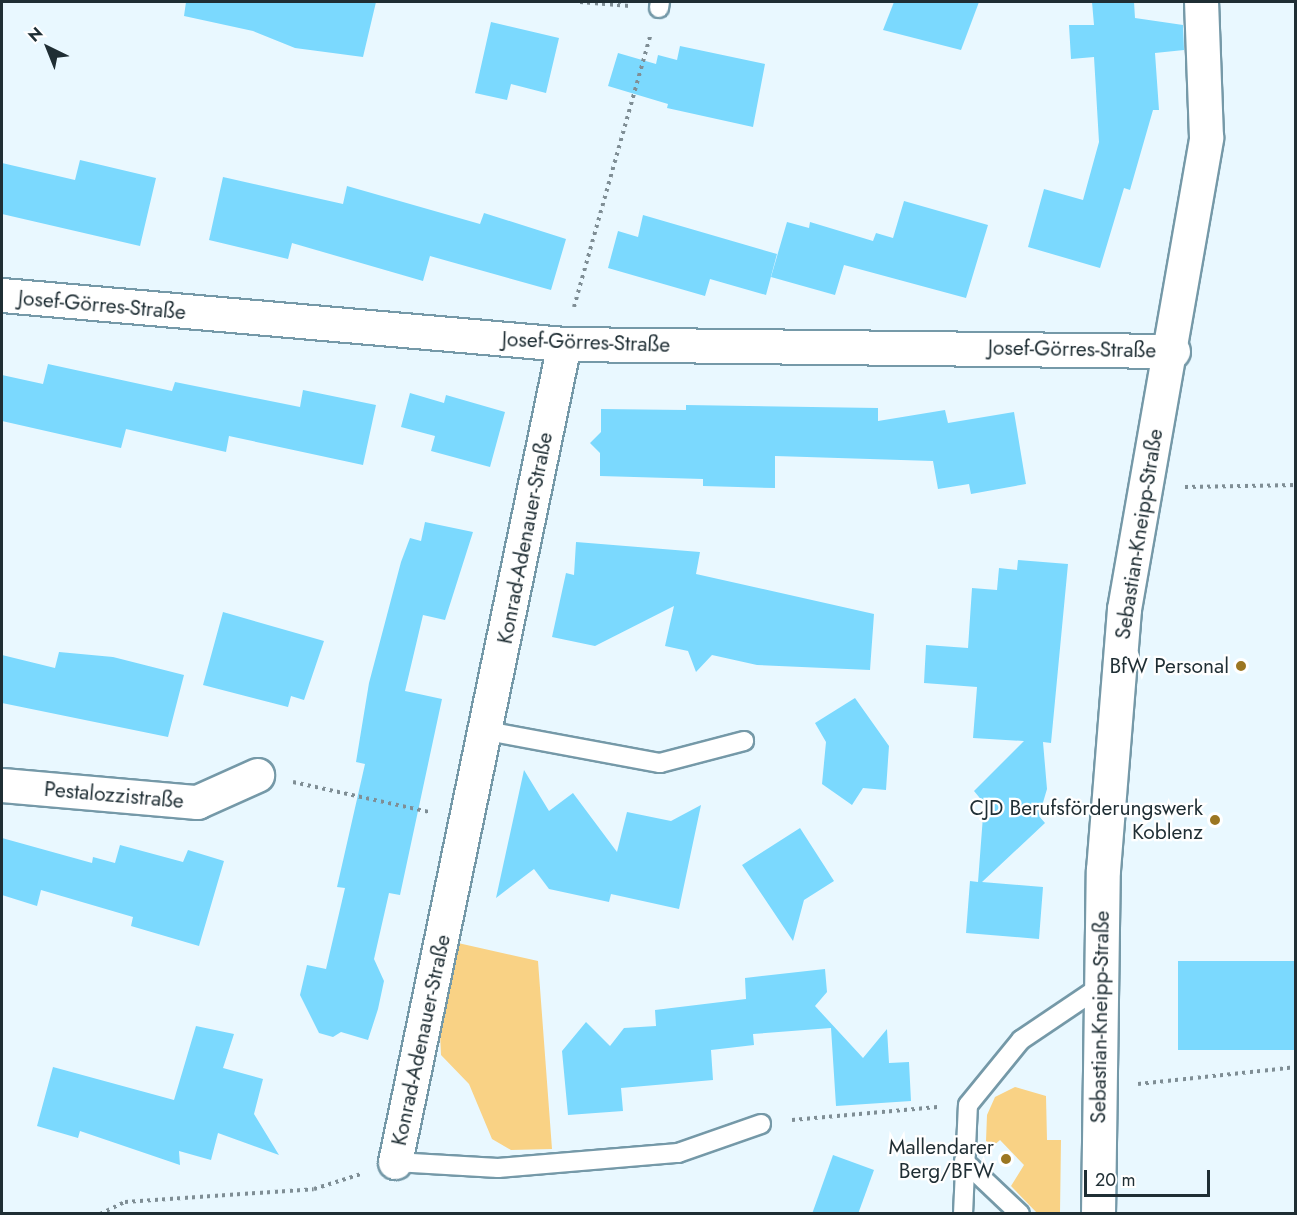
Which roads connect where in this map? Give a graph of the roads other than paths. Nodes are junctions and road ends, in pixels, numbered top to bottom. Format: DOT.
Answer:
graph roads {
  1 [pos="1201,2"];
  2 [pos="2,295"];
  3 [pos="564,344"];
  4 [pos="1173,351"];
  5 [pos="487,731"];
  6 [pos="744,741"];
  7 [pos="257,775"];
  8 [pos="2,785"];
  9 [pos="1101,986"];
  10 [pos="761,1124"];
  11 [pos="963,1161"];
  12 [pos="395,1162"];
  13 [pos="965,1212"];
  14 [pos="1020,1214"];
  15 [pos="1098,1214"];
  1 -- 4 [label="street, Sebastian-Kneipp-Straße"];
  2 -- 3 [label="street, Josef-Görres-Straße"];
  3 -- 4 [label="street, Josef-Görres-Straße"];
  3 -- 5 [label="street, Konrad-Adenauer-Straße"];
  4 -- 9 [label="street, Sebastian-Kneipp-Straße"];
  5 -- 6 [label="lane"];
  5 -- 12 [label="street, Konrad-Adenauer-Straße"];
  7 -- 8 [label="street, Pestalozzistraße"];
  9 -- 11 [label="lane"];
  9 -- 15 [label="street, Sebastian-Kneipp-Straße"];
  10 -- 12 [label="lane, Konrad-Adenauer-Straße"];
  11 -- 13 [label="lane"];
  11 -- 14 [label="lane"];
}
